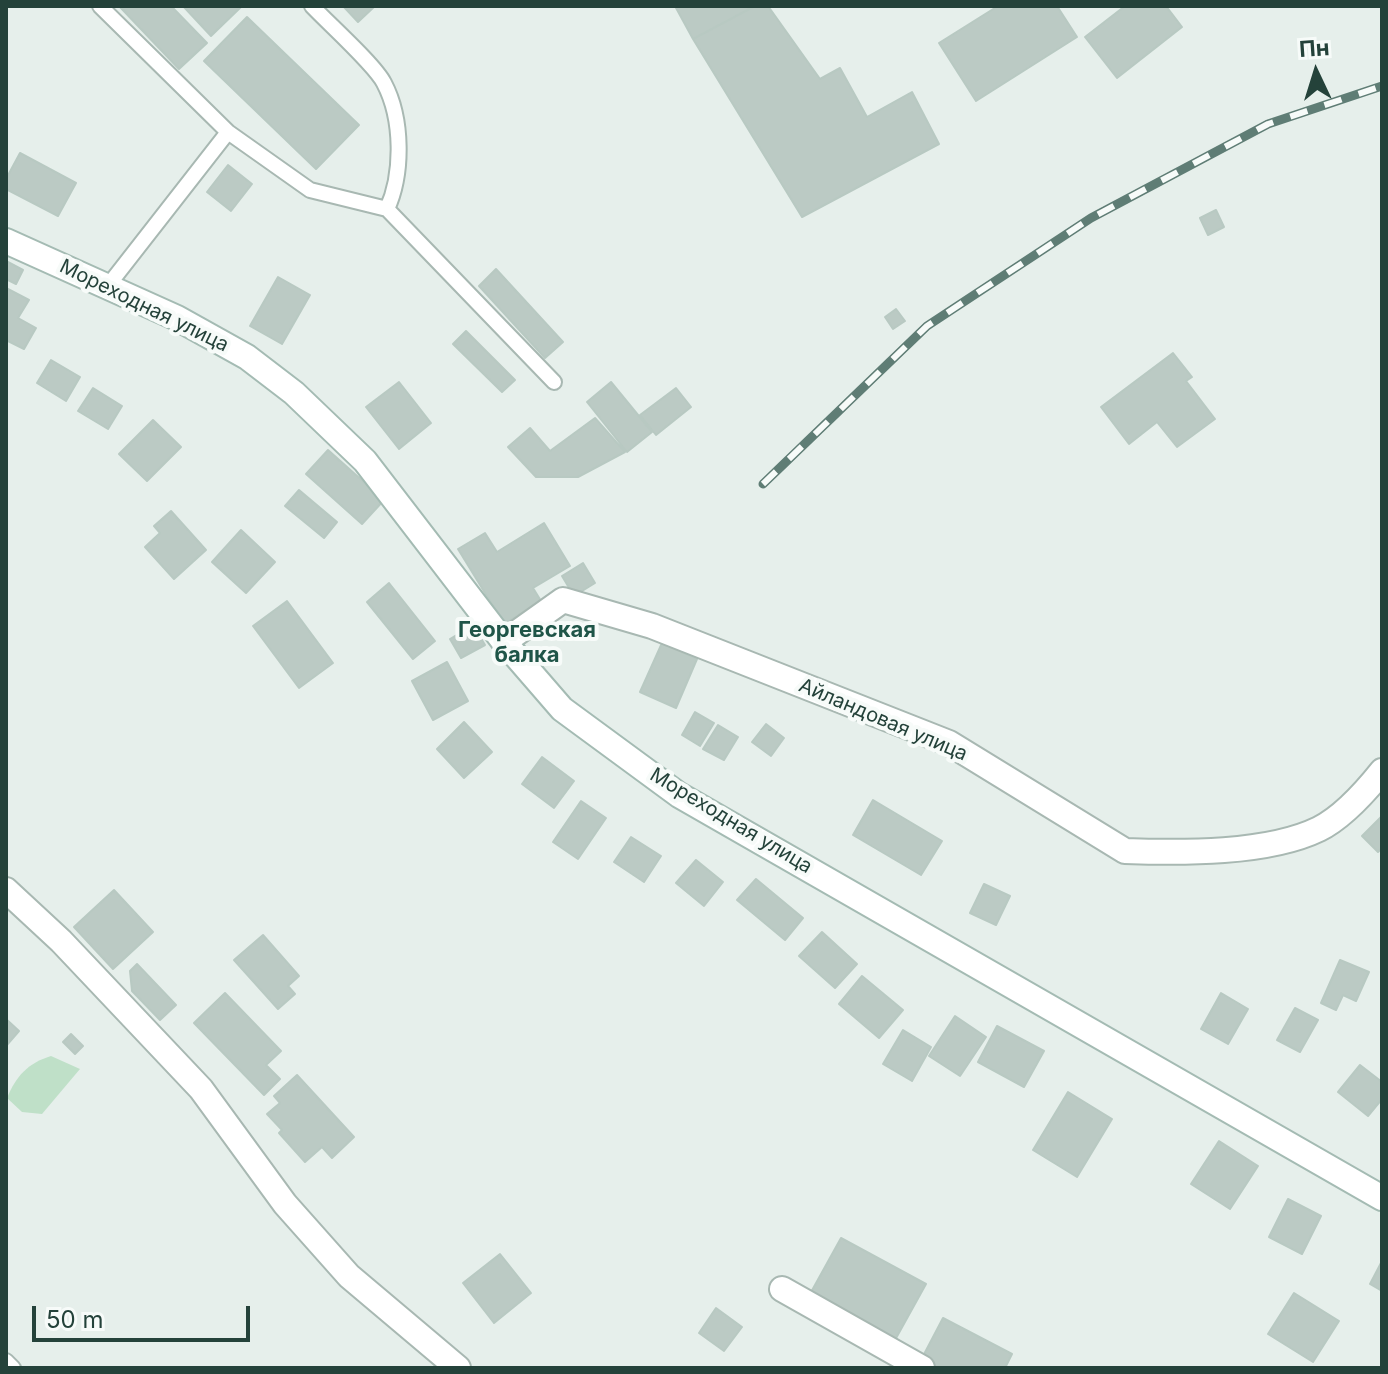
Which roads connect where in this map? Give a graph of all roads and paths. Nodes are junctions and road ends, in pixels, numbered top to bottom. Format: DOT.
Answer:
graph roads {
  1 [pos="100,6"];
  2 [pos="312,6"];
  3 [pos="228,132"];
  4 [pos="387,209"];
  5 [pos="6,241"];
  6 [pos="107,287"];
  7 [pos="554,382"];
  8 [pos="504,642"];
  9 [pos="1382,771"];
  10 [pos="6,890"];
  11 [pos="1382,1198"];
  12 [pos="782,1289"];
  13 [pos="6,1361"];
  14 [pos="13,1368"];
  15 [pos="458,1368"];
  16 [pos="922,1368"];
  1 -- 3 [label="lane"];
  2 -- 4 [label="lane"];
  3 -- 4 [label="lane"];
  3 -- 6 [label="lane"];
  4 -- 7 [label="lane"];
  5 -- 6 [label="street, Мореходная улица"];
  6 -- 8 [label="street, Мореходная улица"];
  8 -- 9 [label="street, Айландовая улица"];
  8 -- 11 [label="street, Мореходная улица"];
  10 -- 15 [label="street"];
  12 -- 16 [label="street"];
  13 -- 14 [label="lane"];
}
